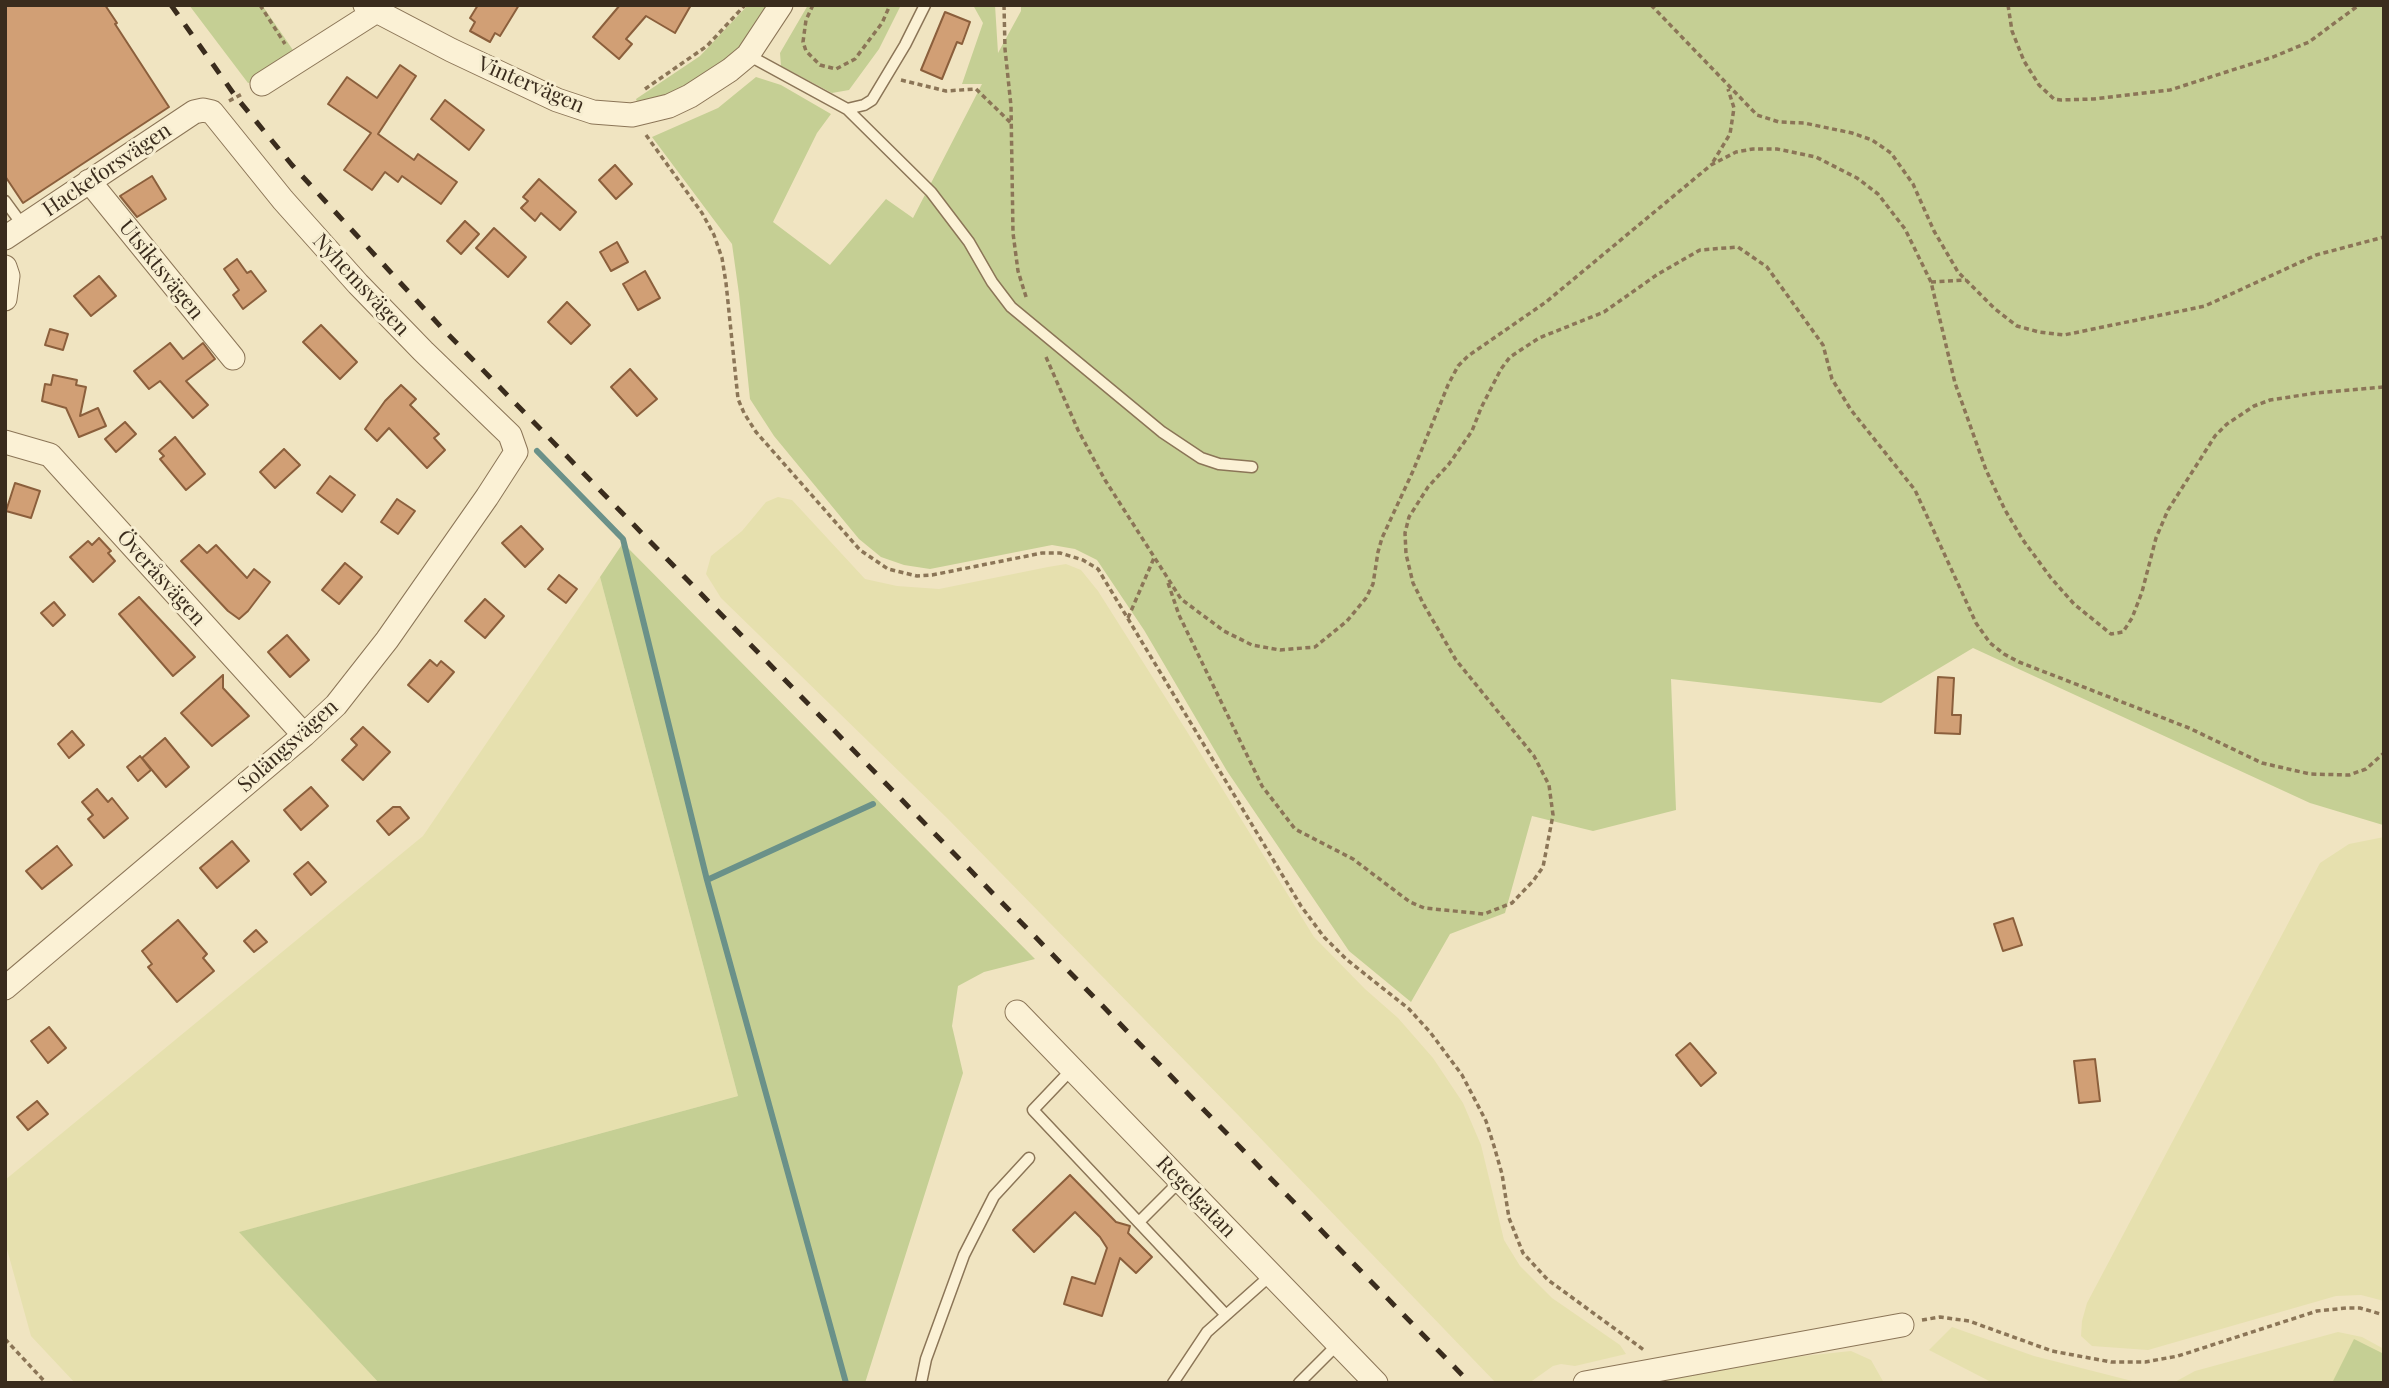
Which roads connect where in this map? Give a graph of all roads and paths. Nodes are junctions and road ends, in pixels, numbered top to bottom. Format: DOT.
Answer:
graph roads {
  1 [pos="260,5"];
  2 [pos="745,5"];
  3 [pos="780,5"];
  4 [pos="813,5"];
  5 [pos="890,5"];
  6 [pos="925,5"];
  7 [pos="1004,5"];
  8 [pos="1651,5"];
  9 [pos="2008,5"];
  10 [pos="2359,5"];
  11 [pos="370,9"];
  12 [pos="748,55"];
  13 [pos="298,63"];
  14 [pos="886,76"];
  15 [pos="262,84"];
  16 [pos="1725,84"];
  17 [pos="847,108"];
  18 [pos="212,111"];
  19 [pos="632,115"];
  20 [pos="1012,124"];
  21 [pos="1711,165"];
  22 [pos="89,181"];
  23 [pos="5,201"];
  24 [pos="15,232"];
  25 [pos="2384,237"];
  26 [pos="5,267"];
  27 [pos="1966,280"];
  28 [pos="1931,282"];
  29 [pos="5,299"];
  30 [pos="1035,327"];
  31 [pos="233,358"];
  32 [pos="2384,387"];
  33 [pos="5,442"];
  34 [pos="516,452"];
  35 [pos="1252,467"];
  36 [pos="1154,558"];
  37 [pos="1167,577"];
  38 [pos="1128,618"];
  39 [pos="304,735"];
  40 [pos="2384,753"];
  41 [pos="5,988"];
  42 [pos="1017,1012"];
  43 [pos="1072,1069"];
  44 [pos="1029,1158"];
  45 [pos="1180,1181"];
  46 [pos="1139,1222"];
  47 [pos="1271,1275"];
  48 [pos="1226,1315"];
  49 [pos="2384,1315"];
  50 [pos="1902,1325"];
  51 [pos="5,1339"];
  52 [pos="1338,1344"];
  53 [pos="1665,1366"];
  54 [pos="46,1383"];
  55 [pos="921,1383"];
  56 [pos="1173,1383"];
  57 [pos="1298,1383"];
  58 [pos="1376,1383"];
  59 [pos="1585,1383"];
  1 -- 13 [label="path"];
  2 -- 19 [label="path"];
  3 -- 12 [label="street, Vintervägen"];
  4 -- 5 [label="path"];
  6 -- 14 [label="lane"];
  7 -- 20 [label="path"];
  8 -- 16 [label="path"];
  9 -- 10 [label="path"];
  11 -- 13 [label="street"];
  11 -- 19 [label="street, Vintervägen"];
  12 -- 17 [label="lane"];
  12 -- 19 [label="street, Vintervägen"];
  13 -- 15 [label="street"];
  14 -- 17 [label="lane"];
  14 -- 20 [label="path"];
  15 -- 18 [label="path"];
  16 -- 21 [label="path"];
  16 -- 27 [label="path"];
  17 -- 30 [label="lane"];
  18 -- 22 [label="street, Hackeforsvägen"];
  18 -- 34 [label="street, Nyhemsvägen"];
  19 -- 38 [label="path"];
  20 -- 30 [label="path"];
  21 -- 28 [label="path"];
  21 -- 37 [label="path"];
  22 -- 24 [label="street, Hackeforsvägen"];
  22 -- 31 [label="street, Utsiktsvägen"];
  23 -- 24 [label="lane"];
  25 -- 27 [label="path"];
  26 -- 29 [label="street"];
  27 -- 28 [label="path"];
  28 -- 32 [label="path"];
  30 -- 35 [label="lane"];
  30 -- 37 [label="path"];
  33 -- 39 [label="street, Överåsvägen"];
  34 -- 39 [label="street, Solängsvägen"];
  36 -- 38 [label="path"];
  37 -- 40 [label="path"];
  38 -- 53 [label="path"];
  39 -- 41 [label="street, Solängsvägen"];
  42 -- 43 [label="street, Regelgatan"];
  43 -- 45 [label="street, Regelgatan"];
  43 -- 46 [label="lane"];
  44 -- 55 [label="lane"];
  45 -- 46 [label="lane"];
  45 -- 47 [label="street, Regelgatan"];
  46 -- 48 [label="lane"];
  47 -- 48 [label="lane"];
  47 -- 52 [label="street, Regelgatan"];
  48 -- 56 [label="lane"];
  49 -- 50 [label="path"];
  50 -- 53 [label="street"];
  51 -- 54 [label="path"];
  52 -- 57 [label="lane"];
  52 -- 58 [label="street, Regelgatan"];
  53 -- 59 [label="street"];
}
